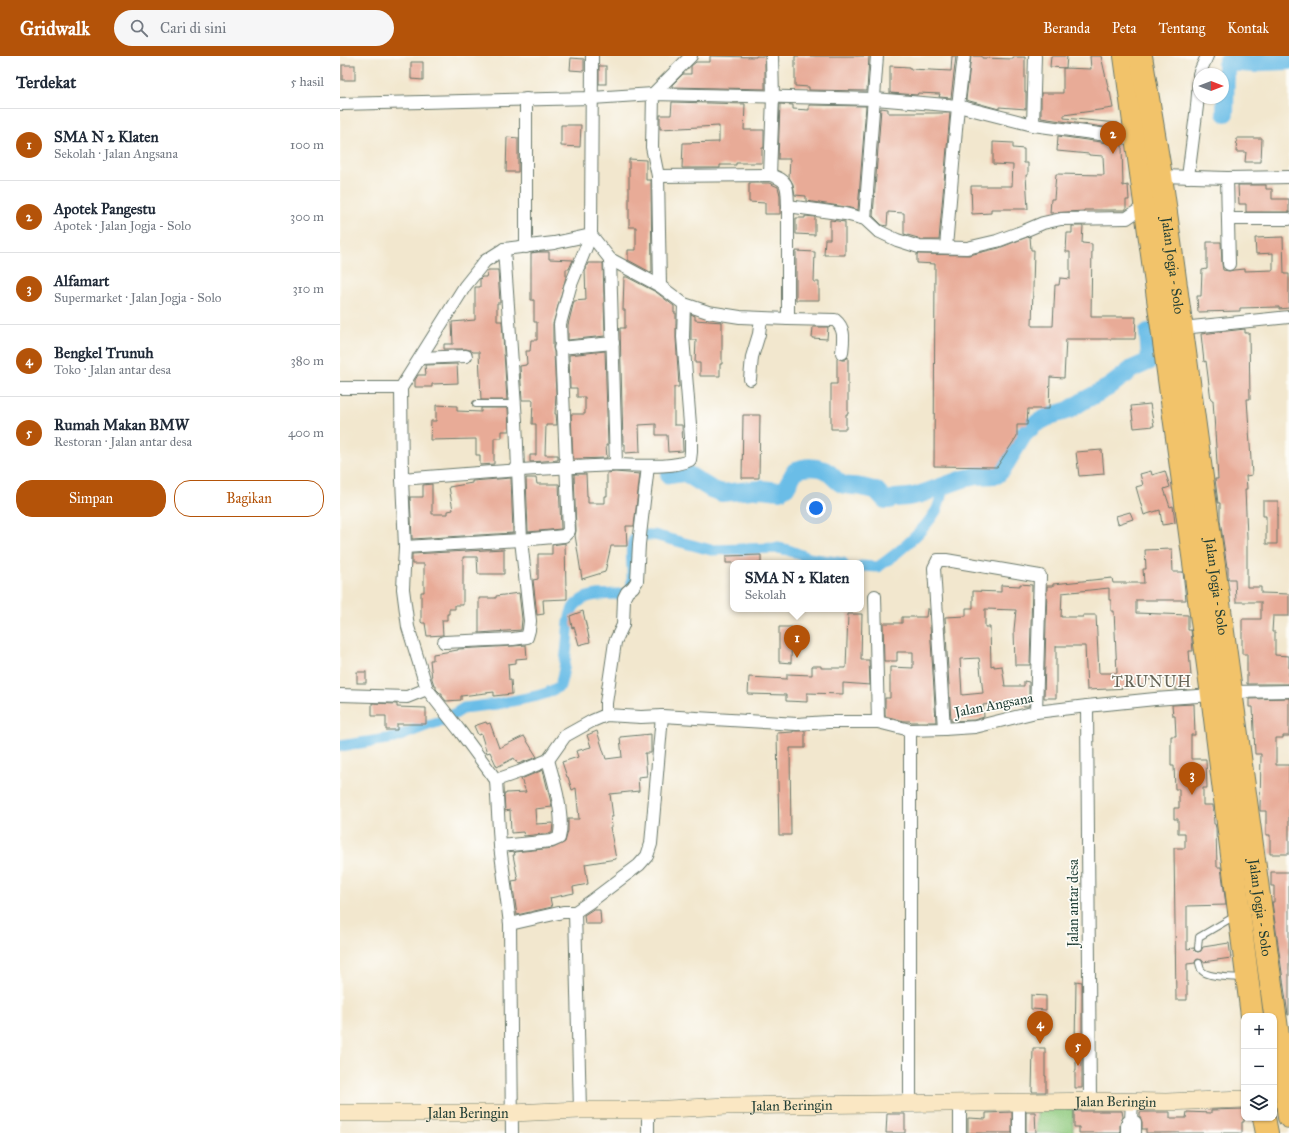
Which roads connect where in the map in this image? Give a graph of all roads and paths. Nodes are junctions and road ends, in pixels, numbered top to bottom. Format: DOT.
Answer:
graph roads {
  1 [pos="592,56"];
  2 [pos="691,56"];
  3 [pos="772,56"];
  4 [pos="877,56"];
  5 [pos="964,56"];
  6 [pos="1035,56"];
  7 [pos="1125,56"];
  8 [pos="1141,56"];
  9 [pos="1206,56"];
  10 [pos="1202,68"];
  11 [pos="653,94"];
  12 [pos="772,97"];
  13 [pos="592,98"];
  14 [pos="526,99"];
  15 [pos="875,99"];
  16 [pos="340,104"];
  17 [pos="1197,104"];
  18 [pos="958,106"];
  19 [pos="1033,125"];
  20 [pos="1137,139"];
  21 [pos="658,176"];
  22 [pos="770,176"];
  23 [pos="1161,176"];
  24 [pos="1188,177"];
  25 [pos="1289,177"];
  26 [pos="1227,178"];
  27 [pos="1155,202"];
  28 [pos="788,206"];
  29 [pos="865,219"];
  30 [pos="1228,219"];
  31 [pos="1289,219"];
  32 [pos="591,235"];
  33 [pos="526,247"];
  34 [pos="946,247"];
  35 [pos="504,249"];
  36 [pos="610,258"];
  37 [pos="1230,264"];
  38 [pos="660,286"];
  39 [pos="684,304"];
  40 [pos="1289,317"];
  41 [pos="761,318"];
  42 [pos="788,320"];
  43 [pos="1182,328"];
  44 [pos="613,343"];
  45 [pos="560,348"];
  46 [pos="842,353"];
  47 [pos="466,356"];
  48 [pos="421,358"];
  49 [pos="750,380"];
  50 [pos="340,388"];
  51 [pos="401,388"];
  52 [pos="476,404"];
  53 [pos="514,404"];
  54 [pos="616,465"];
  55 [pos="648,466"];
  56 [pos="566,468"];
  57 [pos="518,470"];
  58 [pos="402,479"];
  59 [pos="521,540"];
  60 [pos="405,547"];
  61 [pos="874,596"];
  62 [pos="444,642"];
  63 [pos="427,689"];
  64 [pos="1289,691"];
  65 [pos="1222,693"];
  66 [pos="340,695"];
  67 [pos="1087,706"];
  68 [pos="1036,712"];
  69 [pos="606,715"];
  70 [pos="662,716"];
  71 [pos="878,722"];
  72 [pos="910,730"];
  73 [pos="944,730"];
  74 [pos="548,760"];
  75 [pos="496,780"];
  76 [pos="500,846"];
  77 [pos="575,912"];
  78 [pos="1239,914"];
  79 [pos="510,924"];
  80 [pos="1198,948"];
  81 [pos="1199,963"];
  82 [pos="1247,978"];
  83 [pos="1252,1013"];
  84 [pos="1283,1095"];
  85 [pos="1241,1099"];
  86 [pos="1090,1101"];
  87 [pos="1132,1101"];
  88 [pos="960,1103"];
  89 [pos="1019,1103"];
  90 [pos="910,1104"];
  91 [pos="580,1110"];
  92 [pos="648,1110"];
  93 [pos="340,1113"];
  94 [pos="512,1113"];
  95 [pos="1289,1117"];
  96 [pos="1131,1120"];
  97 [pos="1265,1121"];
  98 [pos="512,1133"];
  99 [pos="648,1133"];
  100 [pos="960,1133"];
  101 [pos="1019,1133"];
  102 [pos="1127,1133"];
  103 [pos="1135,1133"];
  104 [pos="1267,1133"];
  1 -- 13 [label="street"];
  2 -- 11 [label="street"];
  3 -- 12 [label="street"];
  4 -- 15 [label="street"];
  5 -- 18 [label="street"];
  6 -- 19 [label="street"];
  7 -- 20 [label="highway, Jalan Jogja - Solo"];
  8 -- 23 [label="highway, Jalan Jogja - Solo"];
  9 -- 10 [label="street"];
  11 -- 12 [label="street"];
  11 -- 13 [label="street"];
  11 -- 21 [label="street"];
  12 -- 15 [label="street"];
  12 -- 22 [label="street"];
  13 -- 14 [label="street"];
  13 -- 32 [label="street"];
  14 -- 16 [label="street"];
  14 -- 33 [label="street"];
  15 -- 18 [label="street"];
  15 -- 29 [label="street"];
  17 -- 24 [label="street"];
  18 -- 19 [label="street"];
  18 -- 34 [label="street"];
  19 -- 20 [label="street"];
  20 -- 27 [label="highway, Jalan Jogja - Solo"];
  21 -- 22 [label="street"];
  21 -- 38 [label="street"];
  22 -- 28 [label="street"];
  23 -- 24 [label="street"];
  23 -- 27 [label="highway, Jalan Jogja - Solo"];
  24 -- 26 [label="street"];
  25 -- 26 [label="street"];
  26 -- 30 [label="street"];
  27 -- 34 [label="street"];
  27 -- 43 [label="highway, Jalan Jogja - Solo"];
  27 -- 65 [label="highway, Jalan Jogja - Solo"];
  28 -- 29 [label="street"];
  28 -- 42 [label="street"];
  29 -- 34 [label="street"];
  30 -- 31 [label="street"];
  30 -- 37 [label="street"];
  32 -- 33 [label="street"];
  32 -- 36 [label="street"];
  32 -- 45 [label="street"];
  33 -- 35 [label="street"];
  35 -- 48 [label="street"];
  35 -- 53 [label="street"];
  36 -- 38 [label="street"];
  36 -- 44 [label="street"];
  38 -- 39 [label="street"];
  39 -- 41 [label="street"];
  39 -- 55 [label="street"];
  40 -- 43 [label="street"];
  41 -- 42 [label="street"];
  41 -- 49 [label="street"];
  42 -- 46 [label="street"];
  43 -- 65 [label="highway, Jalan Jogja - Solo"];
  44 -- 45 [label="street"];
  44 -- 54 [label="street"];
  45 -- 56 [label="street"];
  47 -- 48 [label="street"];
  48 -- 51 [label="street"];
  50 -- 51 [label="street"];
  51 -- 58 [label="street"];
  52 -- 53 [label="lane"];
  53 -- 57 [label="street"];
  54 -- 55 [label="street"];
  54 -- 56 [label="street"];
  55 -- 69 [label="street"];
  56 -- 57 [label="street"];
  56 -- 59 [label="street"];
  57 -- 58 [label="street"];
  57 -- 59 [label="street"];
  58 -- 60 [label="street"];
  59 -- 60 [label="street"];
  59 -- 62 [label="street"];
  60 -- 63 [label="street"];
  61 -- 71 [label="street"];
  63 -- 66 [label="street"];
  63 -- 75 [label="street"];
  64 -- 65 [label="street, Jalan Angsana"];
  65 -- 67 [label="street, Jalan Angsana"];
  65 -- 78 [label="highway, Jalan Jogja - Solo"];
  65 -- 84 [label="highway, Jalan Jogja - Solo"];
  67 -- 68 [label="street, Jalan Angsana"];
  67 -- 86 [label="street, Jalan antar desa"];
  68 -- 73 [label="street, Jalan Angsana"];
  68 -- 73 [label="street"];
  69 -- 70 [label="street, Jalan Angsana"];
  69 -- 74 [label="street"];
  70 -- 71 [label="street, Jalan Angsana"];
  70 -- 77 [label="street"];
  71 -- 72 [label="street, Jalan Angsana"];
  72 -- 73 [label="street, Jalan Angsana"];
  72 -- 90 [label="street"];
  74 -- 75 [label="street"];
  74 -- 76 [label="street"];
  75 -- 76 [label="street"];
  76 -- 79 [label="street"];
  77 -- 79 [label="street"];
  77 -- 91 [label="street"];
  78 -- 80 [label="lane"];
  78 -- 82 [label="highway, Jalan Jogja - Solo"];
  79 -- 94 [label="street"];
  81 -- 82 [label="lane"];
  82 -- 83 [label="highway, Jalan Jogja - Solo"];
  84 -- 95 [label="highway, Jalan Jogja - Solo"];
  85 -- 87 [label="street, Jalan Beringin"];
  86 -- 87 [label="street, Jalan Beringin"];
  86 -- 89 [label="street, Jalan Beringin"];
  87 -- 96 [label="street"];
  88 -- 89 [label="street, Jalan Beringin"];
  88 -- 90 [label="street, Jalan Beringin"];
  88 -- 100 [label="street"];
  89 -- 101 [label="street"];
  90 -- 92 [label="street, Jalan Beringin"];
  91 -- 92 [label="street, Jalan Beringin"];
  91 -- 94 [label="street, Jalan Beringin"];
  92 -- 99 [label="street"];
  93 -- 94 [label="street, Jalan Beringin"];
  94 -- 98 [label="street"];
  96 -- 102 [label="street"];
  96 -- 103 [label="street"];
  97 -- 104 [label="highway"];
}
